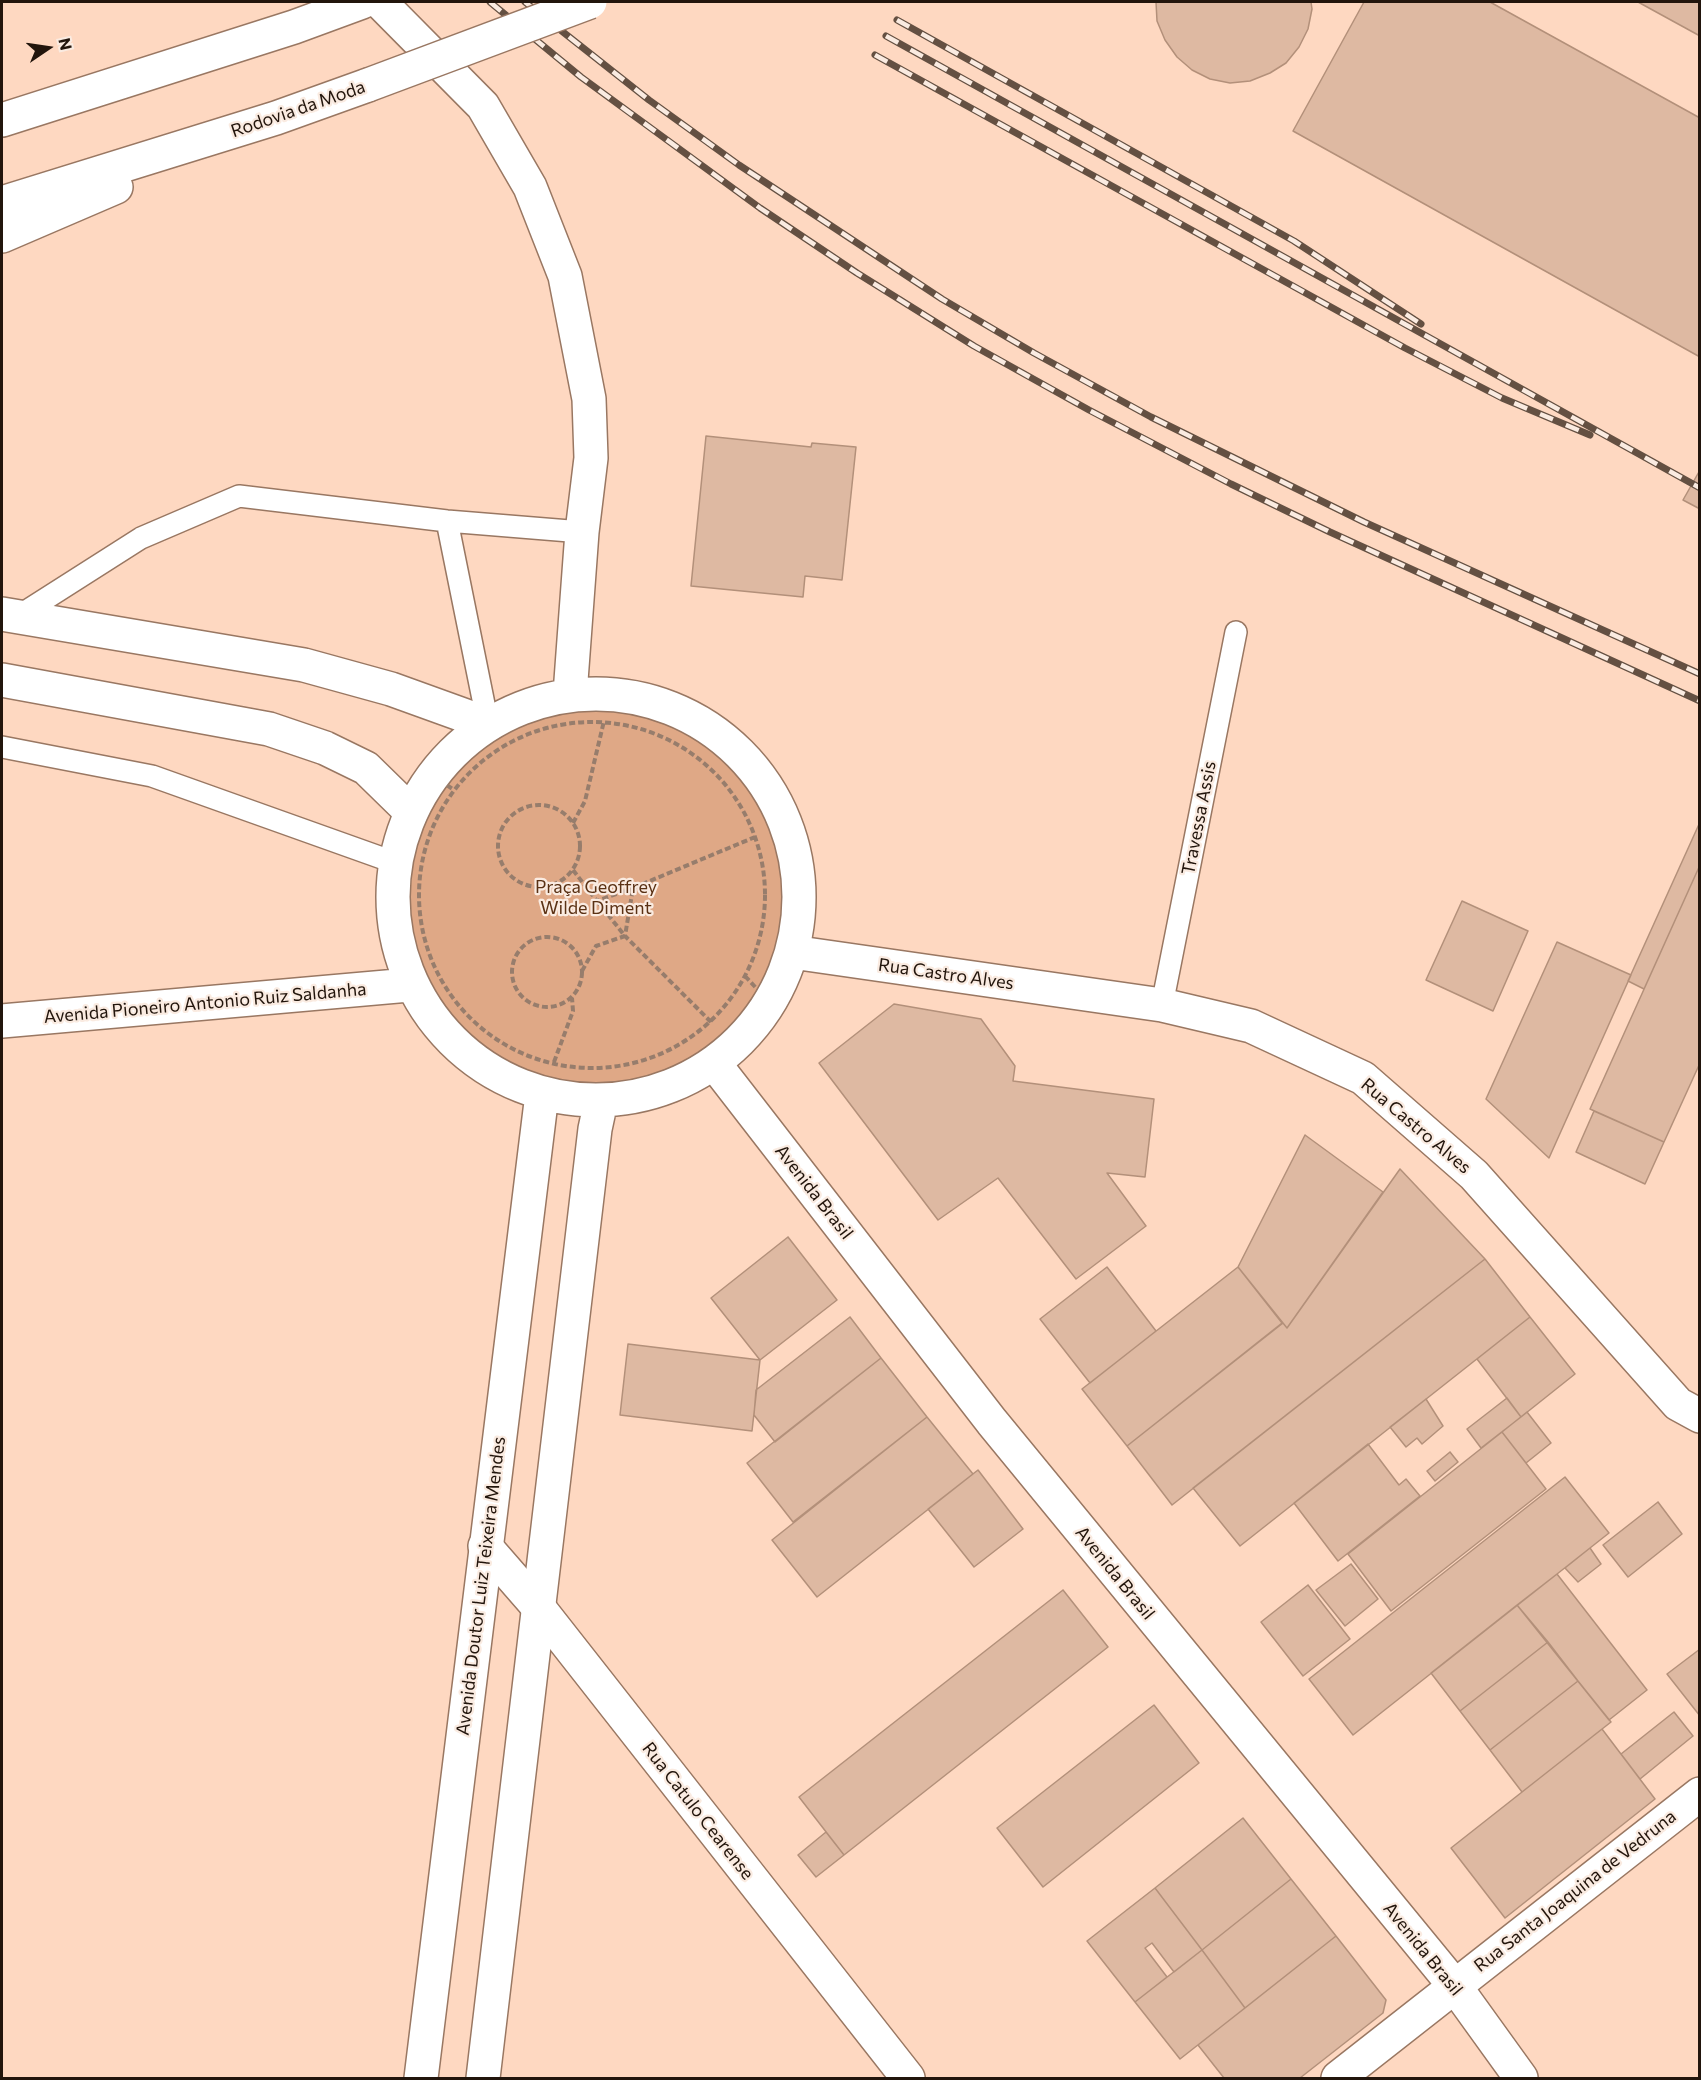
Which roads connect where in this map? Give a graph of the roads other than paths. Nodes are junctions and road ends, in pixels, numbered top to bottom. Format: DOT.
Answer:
graph roads {
  1 [pos="362,2"];
  2 [pos="380,2"];
  3 [pos="590,2"];
  4 [pos="276,118"];
  5 [pos="2,120"];
  6 [pos="2,203"];
  7 [pos="2,236"];
  8 [pos="447,521"];
  9 [pos="582,532"];
  10 [pos="9,616"];
  11 [pos="1236,632"];
  12 [pos="2,680"];
  13 [pos="570,694"];
  14 [pos="488,724"];
  15 [pos="2,747"];
  16 [pos="411,812"];
  17 [pos="396,862"];
  18 [pos="792,952"];
  19 [pos="410,985"];
  20 [pos="1162,1005"];
  21 [pos="2,1021"];
  22 [pos="714,1063"];
  23 [pos="548,1079"];
  24 [pos="602,1101"];
  25 [pos="1689,1410"];
  26 [pos="1700,1432"];
  27 [pos="485,1546"];
  28 [pos="539,1608"];
  29 [pos="1700,1794"];
  30 [pos="1454,1985"];
  31 [pos="421,2079"];
  32 [pos="483,2079"];
  33 [pos="908,2079"];
  34 [pos="1338,2079"];
  35 [pos="1521,2079"];
  1 -- 5 [label="main road"];
  2 -- 9 [label="main road"];
  3 -- 4 [label="main road, Rodovia da Moda, bridge"];
  4 -- 6 [label="main road, Rodovia da Moda"];
  4 -- 7 [label="main road"];
  8 -- 9 [label="lane"];
  8 -- 10 [label="lane"];
  8 -- 14 [label="lane"];
  9 -- 13 [label="main road"];
  10 -- 14 [label="main road"];
  11 -- 20 [label="lane, Travessa Assis"];
  12 -- 16 [label="main road"];
  13 -- 14 [label="main road"];
  13 -- 18 [label="main road"];
  14 -- 16 [label="main road"];
  15 -- 17 [label="lane"];
  16 -- 17 [label="main road"];
  17 -- 19 [label="main road"];
  18 -- 20 [label="main road, Rua Castro Alves"];
  18 -- 22 [label="main road"];
  19 -- 21 [label="main road, Avenida Pioneiro Antonio Ruiz Saldanha"];
  19 -- 23 [label="main road"];
  20 -- 25 [label="main road, Rua Castro Alves"];
  22 -- 24 [label="main road"];
  22 -- 30 [label="main road, Avenida Brasil"];
  23 -- 24 [label="main road"];
  23 -- 27 [label="main road, Avenida Doutor Luiz Teixeira Mendes"];
  24 -- 28 [label="main road"];
  25 -- 26 [label="main road, Rua Castro Alves"];
  27 -- 28 [label="main road, Rua Catulo Cearense"];
  27 -- 31 [label="main road, Avenida Doutor Luiz Teixeira Mendes"];
  28 -- 32 [label="main road"];
  28 -- 33 [label="main road, Rua Catulo Cearense"];
  29 -- 30 [label="main road, Rua Santa Joaquina de Vedruna"];
  30 -- 34 [label="main road, Rua Santa Joaquina de Vedruna"];
  30 -- 35 [label="main road, Avenida Brasil"];
}
